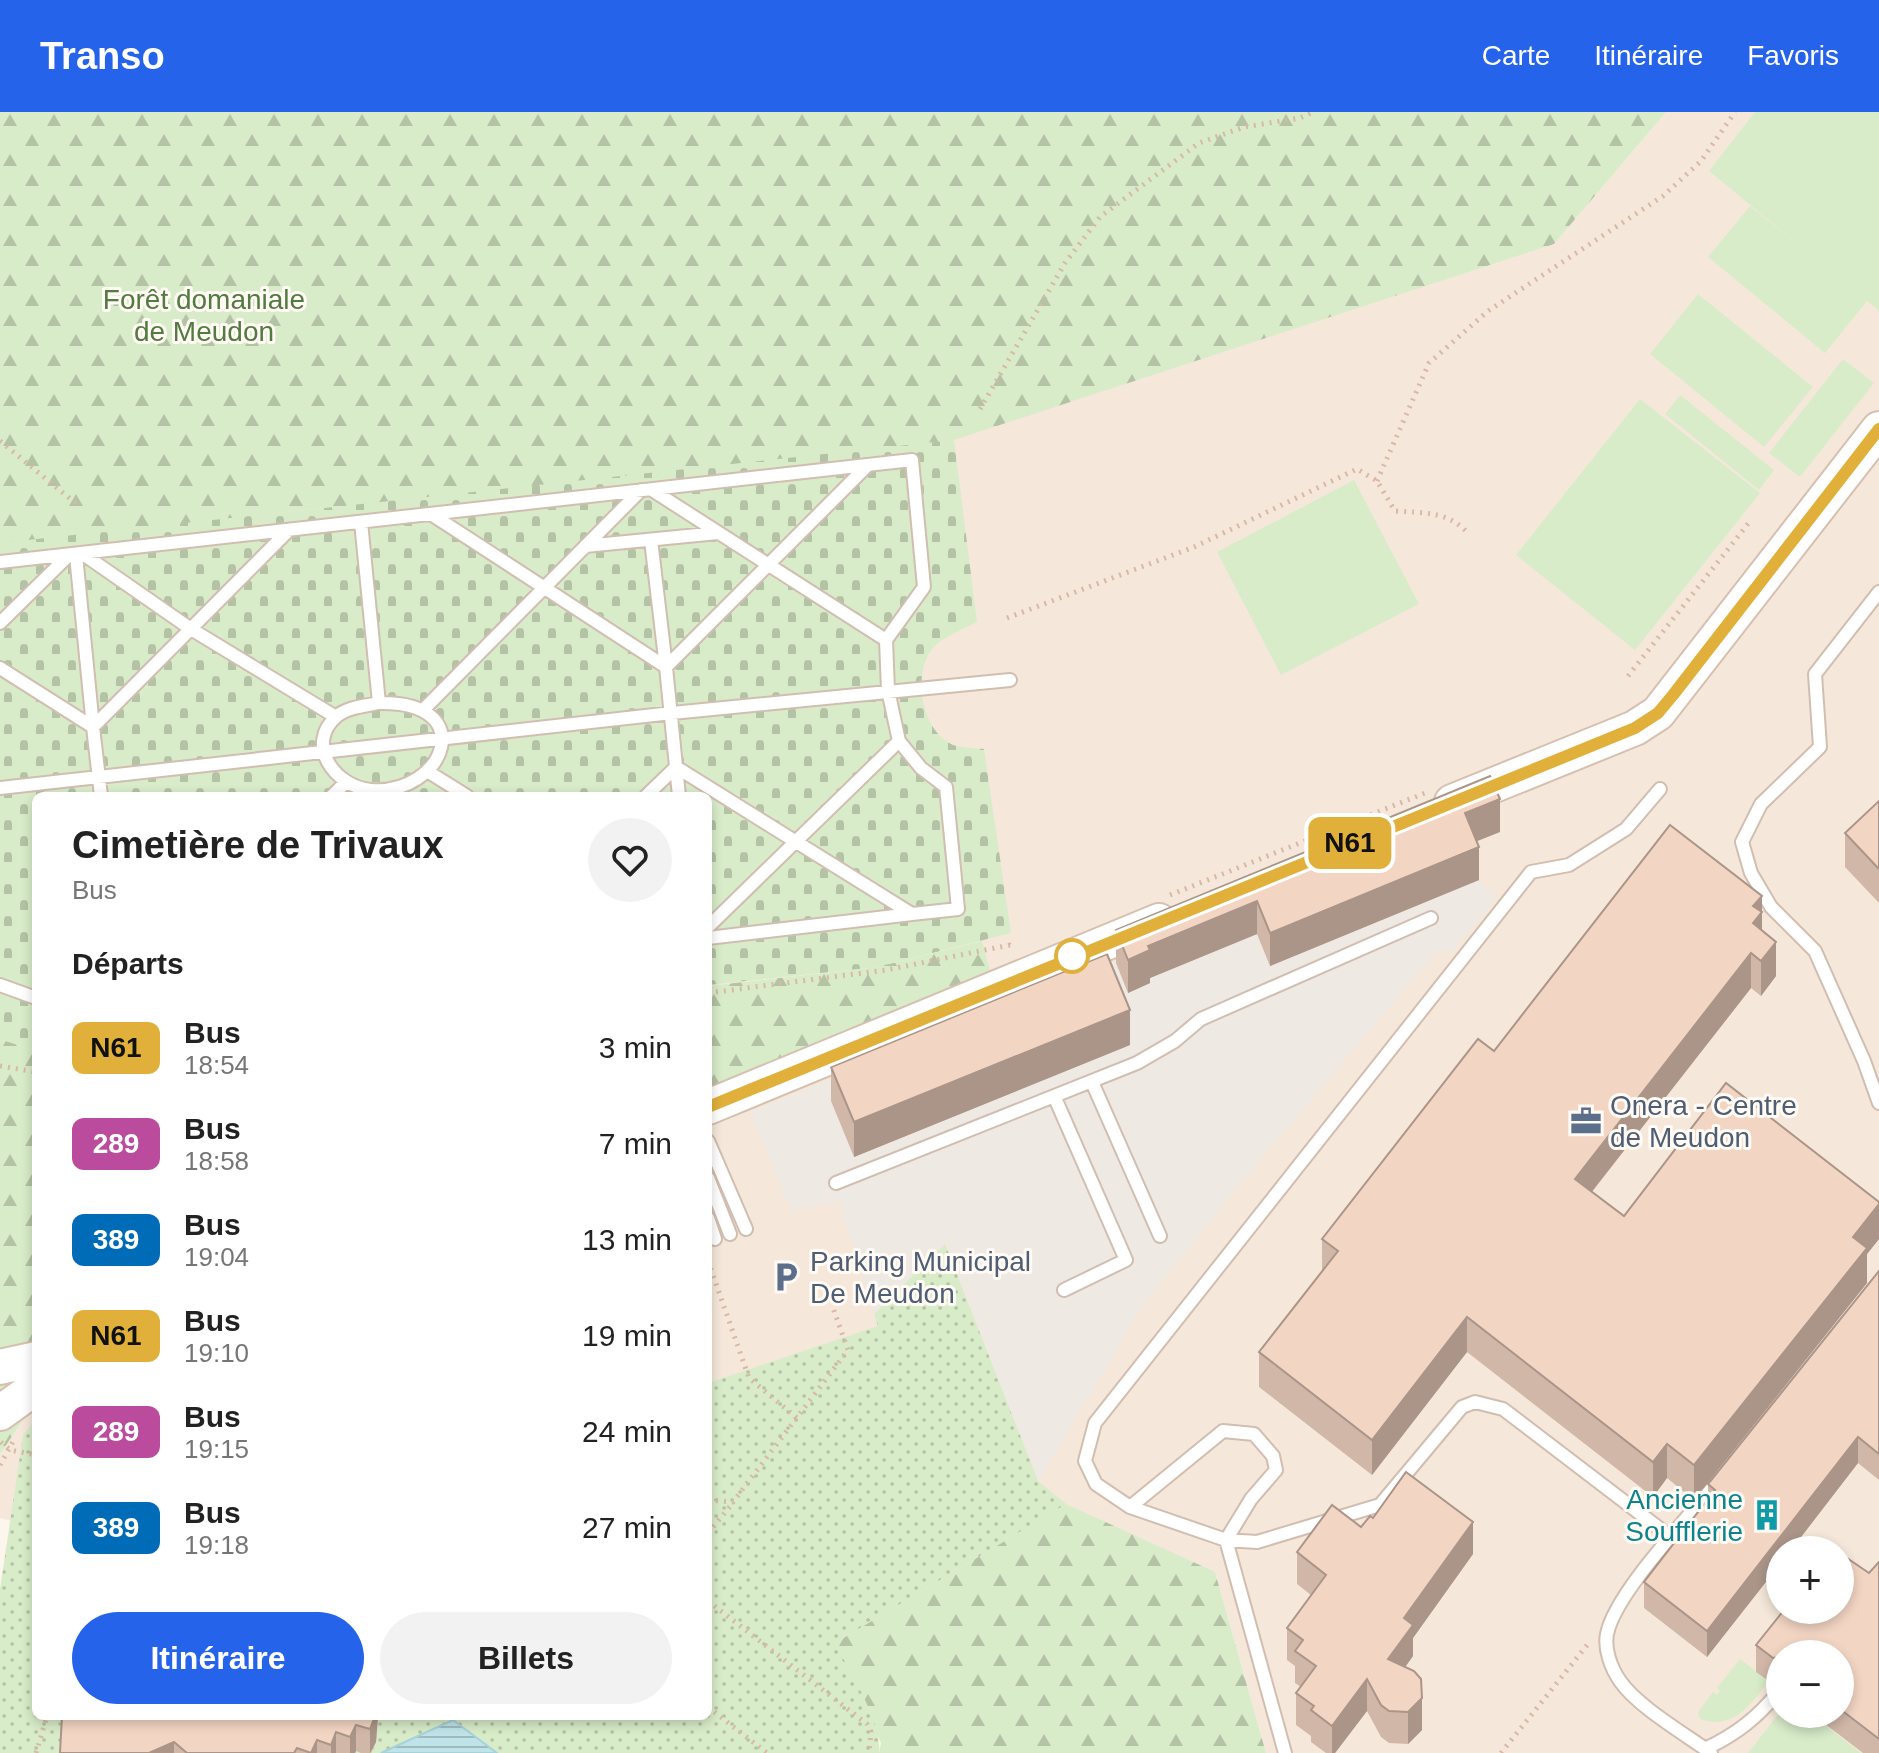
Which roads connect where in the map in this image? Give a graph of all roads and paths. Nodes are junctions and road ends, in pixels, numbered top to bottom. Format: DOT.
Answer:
graph roads {
  1 [pos="1313,112"];
  2 [pos="1735,112"];
  3 [pos="980,409"];
  4 [pos="1879,429"];
  5 [pos="0,441"];
  6 [pos="867,466"];
  7 [pos="1377,481"];
  8 [pos="646,490"];
  9 [pos="79,506"];
  10 [pos="434,516"];
  11 [pos="1751,520"];
  12 [pos="361,522"];
  13 [pos="286,533"];
  14 [pos="718,533"];
  15 [pos="1468,533"];
  16 [pos="651,540"];
  17 [pos="585,546"];
  18 [pos="76,555"];
  19 [pos="0,562"];
  20 [pos="767,565"];
  21 [pos="543,588"];
  22 [pos="1879,592"];
  23 [pos="1007,618"];
  24 [pos="0,623"];
  25 [pos="191,629"];
  26 [pos="886,640"];
  27 [pos="666,667"];
  28 [pos="0,668"];
  29 [pos="1628,676"];
  30 [pos="1010,680"];
  31 [pos="888,690"];
  32 [pos="379,703"];
  33 [pos="424,709"];
  34 [pos="672,713"];
  35 [pos="336,717"];
  36 [pos="93,727"];
  37 [pos="442,739"];
  38 [pos="899,741"];
  39 [pos="323,752"];
  40 [pos="676,767"];
  41 [pos="427,771"];
  42 [pos="99,776"];
  43 [pos="345,783"];
  44 [pos="0,788"];
  45 [pos="1660,789"];
  46 [pos="101,792"];
  47 [pos="336,792"];
  48 [pos="382,792"];
  49 [pos="390,792"];
  50 [pos="461,792"];
  51 [pos="650,792"];
  52 [pos="679,792"];
  53 [pos="1428,802"];
  54 [pos="797,840"];
  55 [pos="1180,902"];
  56 [pos="912,914"];
  57 [pos="1431,918"];
  58 [pos="712,923"];
  59 [pos="712,938"];
  60 [pos="1048,967"];
  61 [pos="0,985"];
  62 [pos="712,992"];
  63 [pos="32,997"];
  64 [pos="0,1066"];
  65 [pos="32,1071"];
  66 [pos="1092,1082"];
  67 [pos="1055,1098"];
  68 [pos="1879,1103"];
  69 [pos="712,1105"];
  70 [pos="712,1155"];
  71 [pos="836,1183"];
  72 [pos="712,1188"];
  73 [pos="746,1229"];
  74 [pos="712,1230"];
  75 [pos="730,1234"];
  76 [pos="1160,1236"];
  77 [pos="715,1239"];
  78 [pos="712,1272"];
  79 [pos="1064,1290"];
  80 [pos="833,1308"];
  81 [pos="32,1360"];
  82 [pos="0,1367"];
  83 [pos="32,1390"];
  84 [pos="0,1413"];
  85 [pos="797,1418"];
  86 [pos="0,1441"];
  87 [pos="32,1454"];
  88 [pos="1731,1465"];
  89 [pos="712,1500"];
  90 [pos="733,1502"];
  91 [pos="1130,1507"];
  92 [pos="712,1528"];
  93 [pos="1672,1538"];
  94 [pos="1226,1540"];
  95 [pos="712,1604"];
  96 [pos="1605,1638"];
  97 [pos="1766,1708"];
  98 [pos="712,1710"];
  99 [pos="46,1720"];
  100 [pos="1708,1751"];
  101 [pos="36,1753"];
  102 [pos="767,1753"];
  103 [pos="869,1753"];
  104 [pos="1285,1753"];
  105 [pos="1501,1753"];
  1 -- 3 [label="path"];
  2 -- 7 [label="path"];
  4 -- 53 [label="main road"];
  5 -- 9 [label="path"];
  6 -- 8 [label="lane"];
  6 -- 20 [label="lane"];
  6 -- 26 [label="lane"];
  7 -- 15 [label="path"];
  7 -- 23 [label="path"];
  8 -- 10 [label="lane"];
  8 -- 14 [label="lane"];
  8 -- 17 [label="lane"];
  10 -- 12 [label="lane"];
  10 -- 21 [label="lane"];
  11 -- 29 [label="path"];
  12 -- 13 [label="lane"];
  12 -- 32 [label="lane"];
  13 -- 18 [label="lane"];
  13 -- 25 [label="lane"];
  14 -- 16 [label="lane"];
  14 -- 20 [label="lane"];
  16 -- 17 [label="lane"];
  16 -- 27 [label="lane"];
  17 -- 21 [label="lane"];
  18 -- 19 [label="lane"];
  18 -- 24 [label="lane"];
  18 -- 25 [label="lane"];
  18 -- 36 [label="lane"];
  20 -- 26 [label="lane"];
  20 -- 27 [label="lane"];
  21 -- 27 [label="lane"];
  21 -- 33 [label="lane"];
  22 -- 68 [label="lane"];
  25 -- 35 [label="lane"];
  25 -- 36 [label="lane"];
  26 -- 31 [label="lane"];
  27 -- 34 [label="lane"];
  28 -- 36 [label="lane"];
  30 -- 31 [label="lane"];
  31 -- 34 [label="lane"];
  31 -- 38 [label="lane"];
  32 -- 33 [label="lane"];
  32 -- 35 [label="lane"];
  33 -- 37 [label="lane"];
  34 -- 37 [label="lane"];
  34 -- 40 [label="lane"];
  35 -- 39 [label="lane"];
  36 -- 42 [label="lane"];
  37 -- 39 [label="lane"];
  37 -- 41 [label="lane"];
  38 -- 54 [label="lane"];
  38 -- 56 [label="lane"];
  39 -- 42 [label="lane"];
  39 -- 43 [label="lane"];
  40 -- 51 [label="lane"];
  40 -- 52 [label="lane"];
  40 -- 54 [label="lane"];
  41 -- 49 [label="lane"];
  41 -- 50 [label="lane"];
  42 -- 44 [label="lane"];
  42 -- 46 [label="lane"];
  43 -- 47 [label="lane"];
  43 -- 48 [label="lane"];
  45 -- 91 [label="lane"];
  53 -- 55 [label="path"];
  54 -- 56 [label="lane"];
  54 -- 58 [label="lane"];
  55 -- 60 [label="main road"];
  56 -- 59 [label="lane"];
  57 -- 66 [label="lane"];
  60 -- 62 [label="path"];
  60 -- 69 [label="main road"];
  61 -- 63 [label="lane"];
  64 -- 65 [label="path"];
  66 -- 67 [label="lane"];
  66 -- 76 [label="lane"];
  67 -- 71 [label="lane"];
  67 -- 79 [label="lane"];
  70 -- 73 [label="lane"];
  72 -- 75 [label="lane"];
  74 -- 77 [label="lane"];
  78 -- 85 [label="path"];
  80 -- 85 [label="path"];
  81 -- 82 [label="main road"];
  83 -- 84 [label="main road"];
  85 -- 90 [label="path"];
  86 -- 87 [label="path"];
  88 -- 93 [label="lane"];
  89 -- 90 [label="path"];
  90 -- 92 [label="path"];
  91 -- 94 [label="lane"];
  91 -- 94 [label="lane"];
  93 -- 94 [label="lane"];
  93 -- 96 [label="lane"];
  94 -- 104 [label="lane"];
  95 -- 103 [label="path"];
  96 -- 100 [label="lane"];
  96 -- 105 [label="path"];
  97 -- 100 [label="lane"];
  98 -- 102 [label="path"];
  99 -- 101 [label="path"];
}
